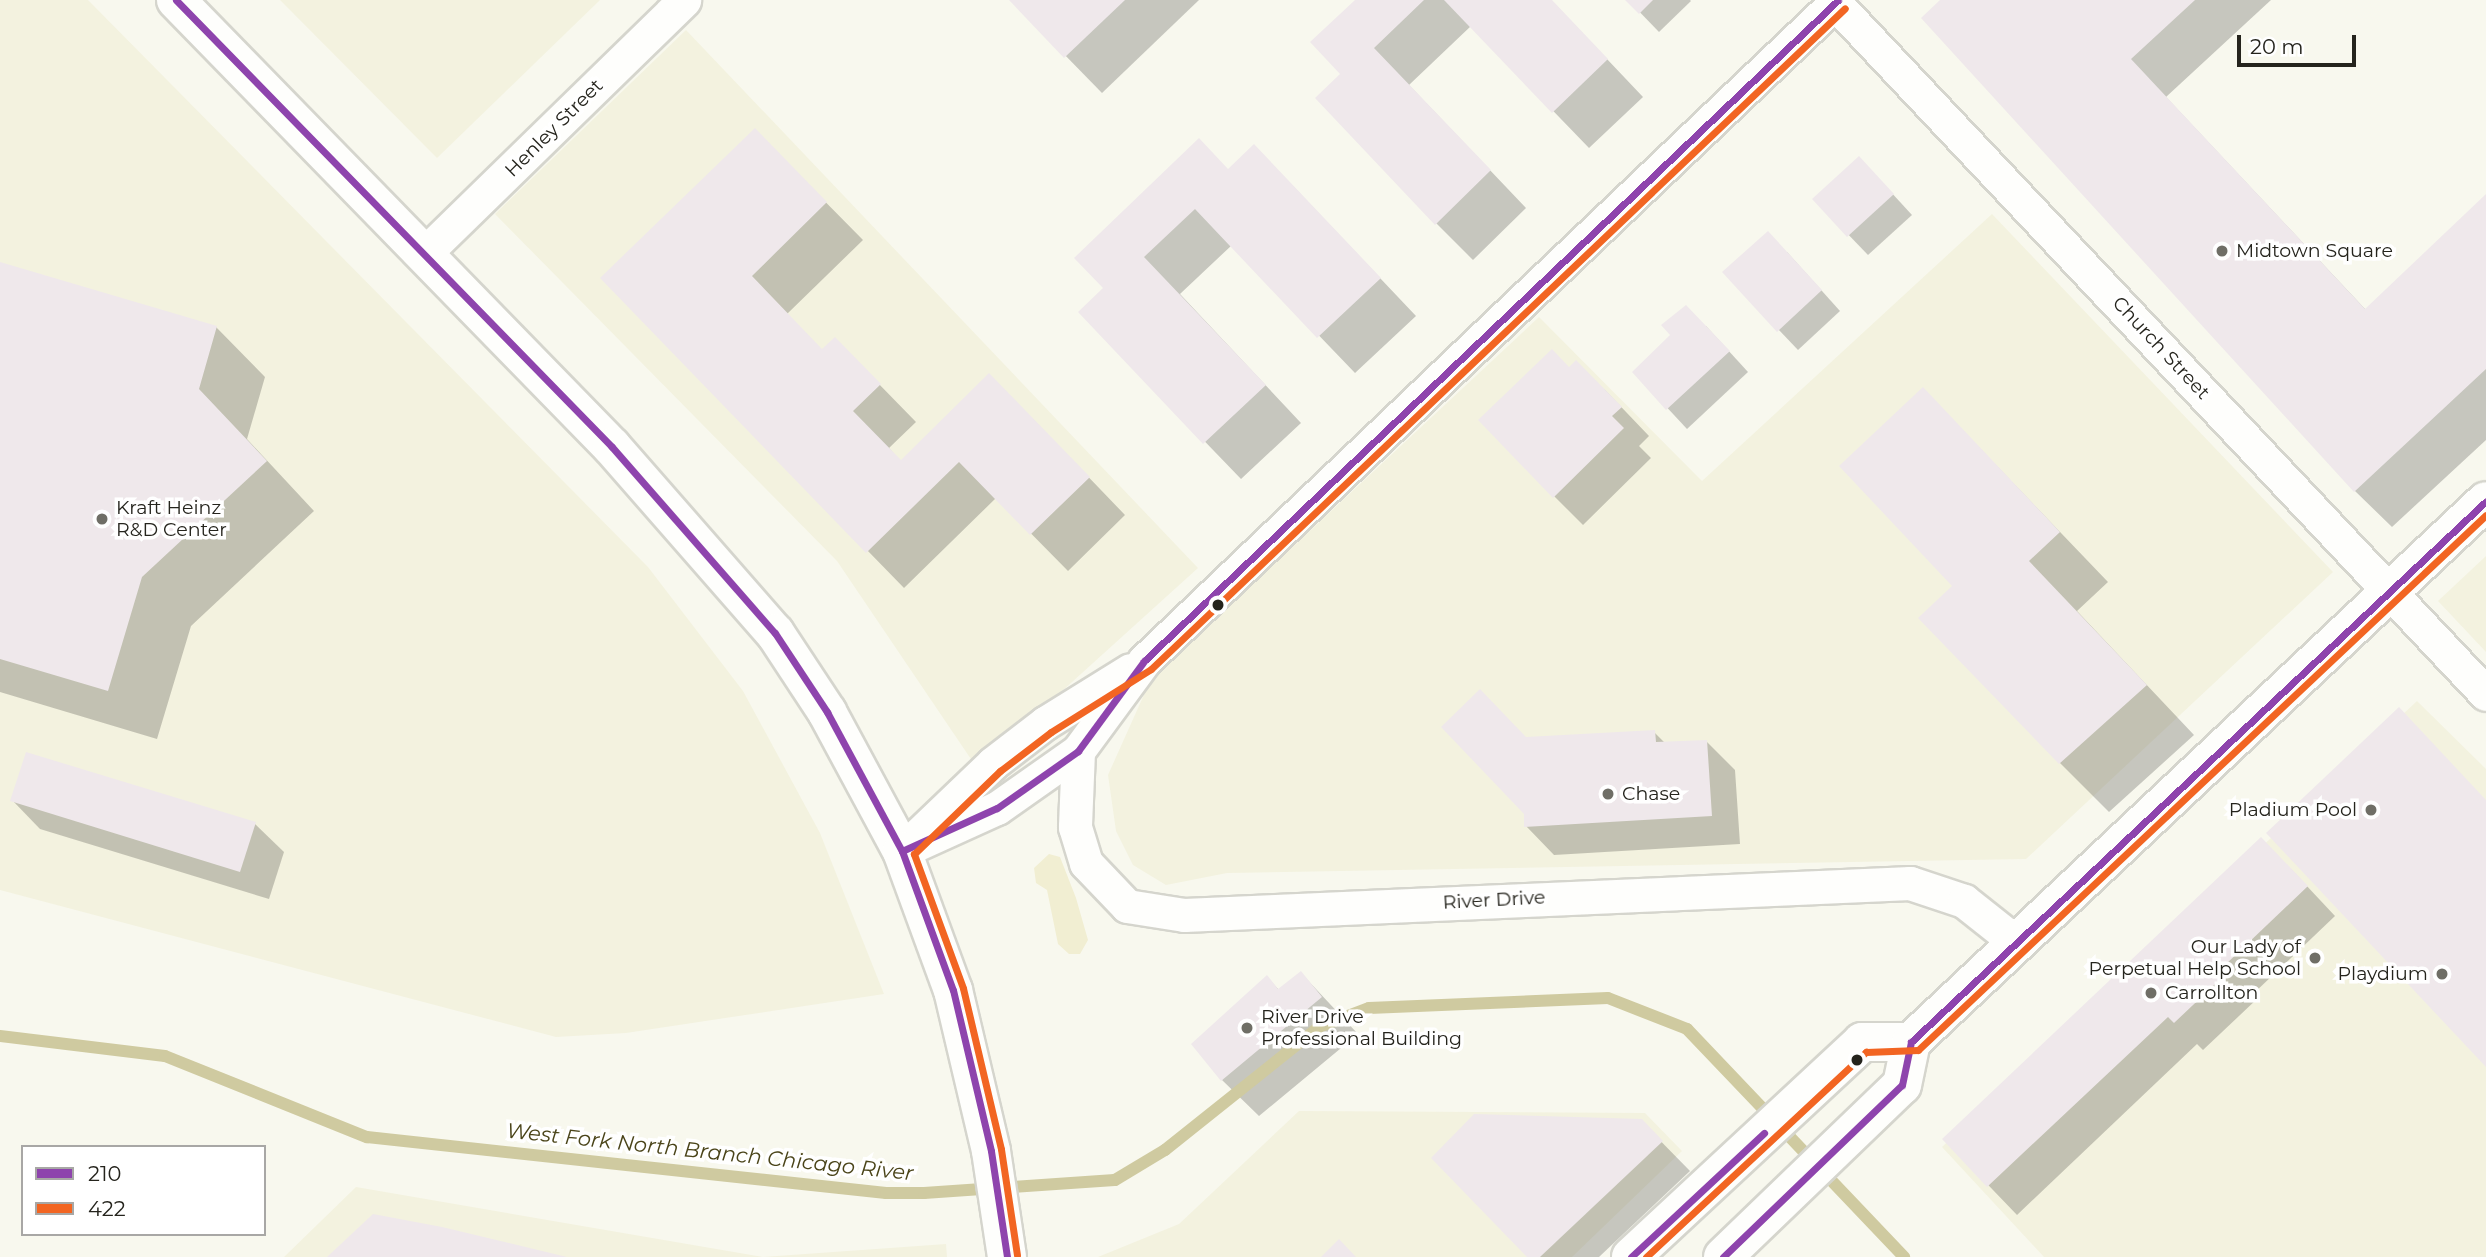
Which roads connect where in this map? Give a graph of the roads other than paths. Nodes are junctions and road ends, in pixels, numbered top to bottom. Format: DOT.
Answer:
graph roads {
  1 [pos="176,0"];
  2 [pos="684,0"];
  3 [pos="1837,1"];
  4 [pos="423,255"];
  5 [pos="2486,501"];
  6 [pos="2391,593"];
  7 [pos="1144,661"];
  8 [pos="2486,694"];
  9 [pos="1078,751"];
  10 [pos="902,851"];
  11 [pos="2017,943"];
  12 [pos="1911,1042"];
  13 [pos="1006,1247"];
  14 [pos="1631,1257"];
  15 [pos="1723,1257"];
  1 -- 4 [label="main road"];
  2 -- 4 [label="street, Henley Street"];
  3 -- 6 [label="street, Church Street"];
  3 -- 7 [label="street"];
  4 -- 10 [label="main road"];
  5 -- 6 [label="main road"];
  6 -- 8 [label="street, Church Street"];
  6 -- 11 [label="main road"];
  7 -- 9 [label="street"];
  7 -- 10 [label="street"];
  9 -- 10 [label="street"];
  9 -- 11 [label="street, River Drive"];
  10 -- 13 [label="main road"];
  11 -- 12 [label="main road"];
  12 -- 14 [label="main road"];
  12 -- 15 [label="main road"];
}
